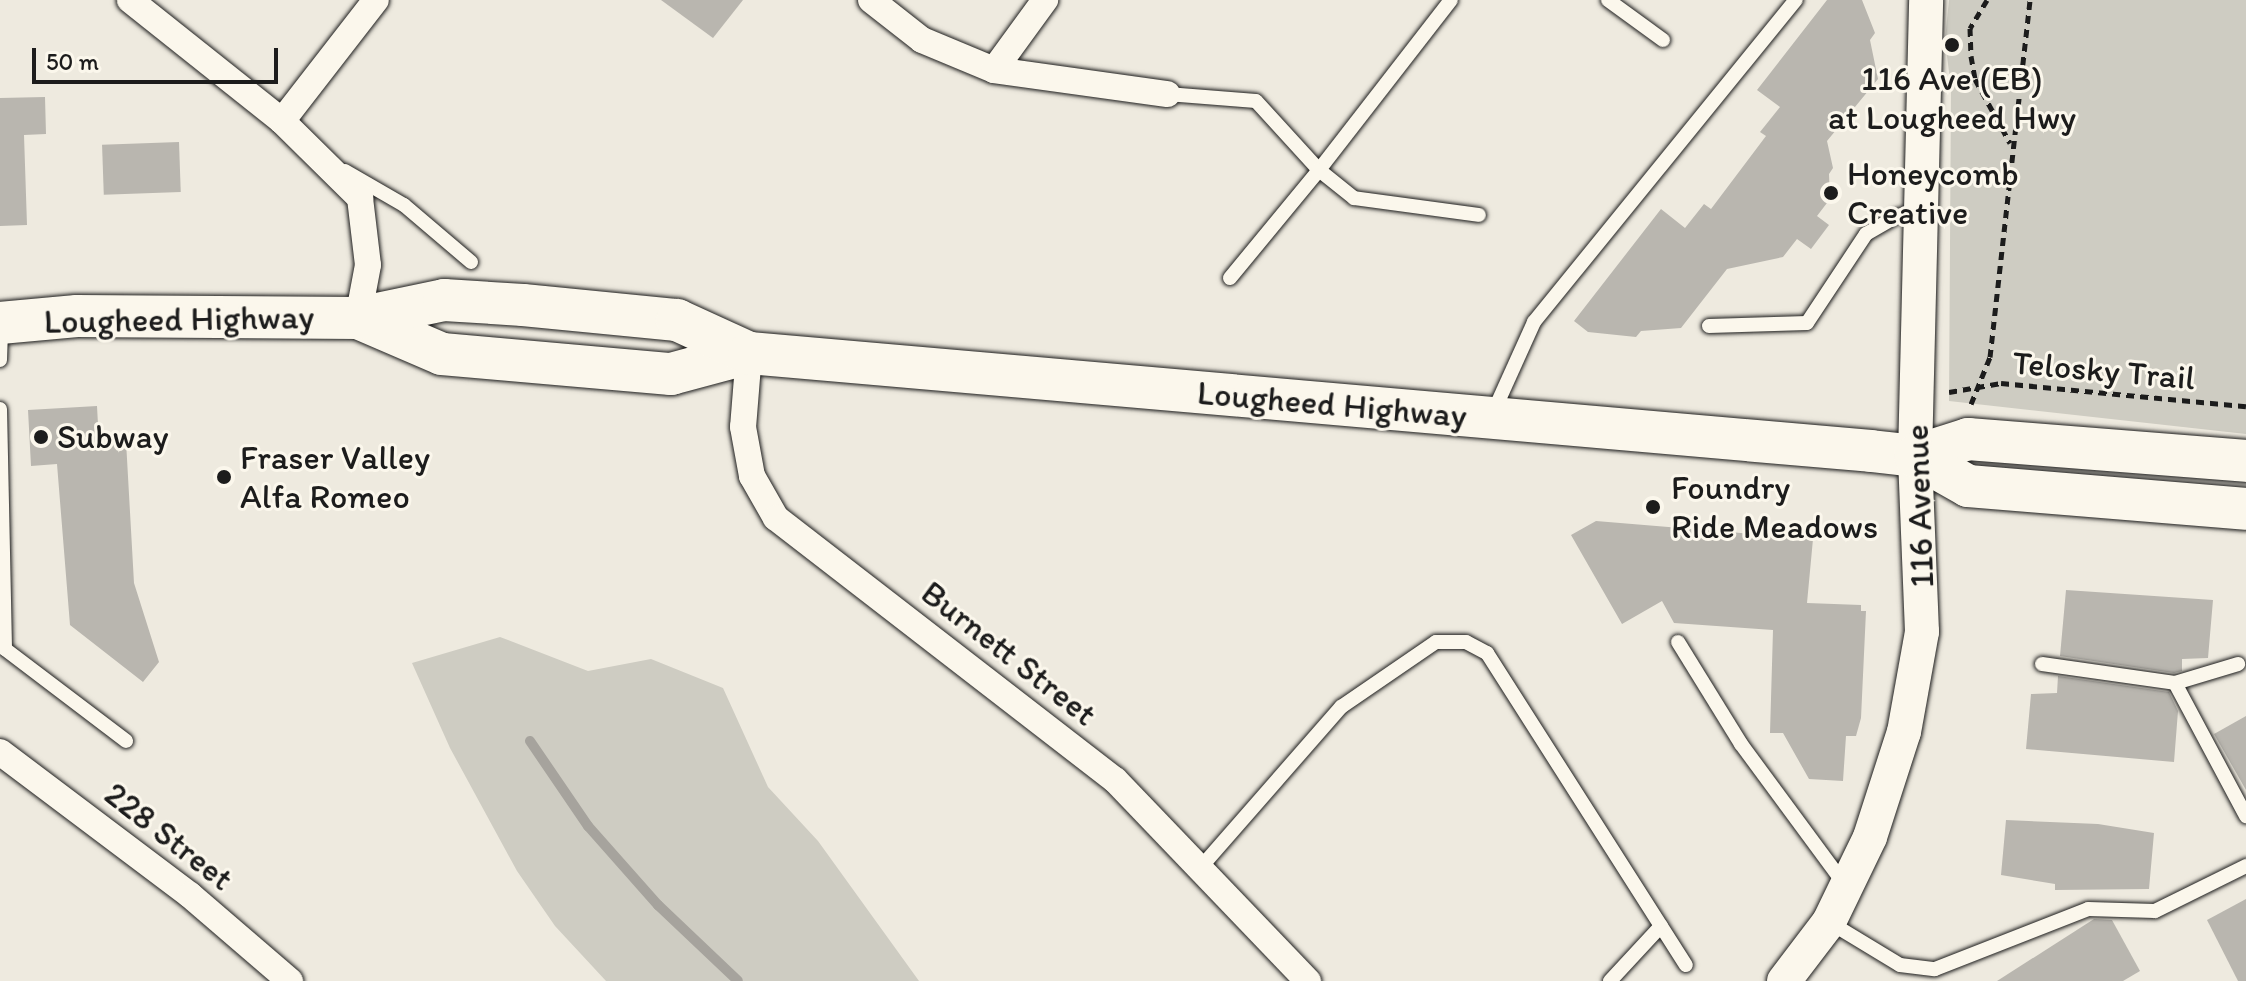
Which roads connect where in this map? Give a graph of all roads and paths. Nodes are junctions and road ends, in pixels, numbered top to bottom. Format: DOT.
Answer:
graph roads {
  1 [pos="130,0"];
  2 [pos="376,0"];
  3 [pos="871,0"];
  4 [pos="1045,0"];
  5 [pos="1451,0"];
  6 [pos="1608,0"];
  7 [pos="1796,0"];
  8 [pos="1987,0"];
  9 [pos="2030,0"];
  10 [pos="1919,3"];
  11 [pos="1663,40"];
  12 [pos="994,70"];
  13 [pos="1167,94"];
  14 [pos="282,121"];
  15 [pos="2011,144"];
  16 [pos="329,162"];
  17 [pos="1319,170"];
  18 [pos="1923,210"];
  19 [pos="1479,215"];
  20 [pos="471,262"];
  21 [pos="1230,278"];
  22 [pos="358,318"];
  23 [pos="0,323"];
  24 [pos="1709,326"];
  25 [pos="749,353"];
  26 [pos="0,360"];
  27 [pos="2246,406"];
  28 [pos="0,409"];
  29 [pos="1492,418"];
  30 [pos="1915,456"];
  31 [pos="2246,461"];
  32 [pos="2246,509"];
  33 [pos="2,601"];
  34 [pos="1678,642"];
  35 [pos="2042,664"];
  36 [pos="2238,664"];
  37 [pos="2175,683"];
  38 [pos="126,741"];
  39 [pos="0,752"];
  40 [pos="2246,816"];
  41 [pos="2246,866"];
  42 [pos="1201,867"];
  43 [pos="1847,889"];
  44 [pos="1829,922"];
  45 [pos="1661,926"];
  46 [pos="1686,965"];
  47 [pos="290,981"];
  48 [pos="1308,981"];
  49 [pos="1610,981"];
  50 [pos="1784,981"];
  1 -- 14 [label="street"];
  2 -- 14 [label="street"];
  3 -- 12 [label="street"];
  4 -- 12 [label="street"];
  5 -- 17 [label="lane"];
  6 -- 11 [label="lane"];
  7 -- 29 [label="lane"];
  8 -- 15 [label="path"];
  9 -- 15 [label="path, Telosky Trail"];
  10 -- 18 [label="street, 116 Avenue"];
  12 -- 13 [label="street"];
  13 -- 17 [label="lane"];
  14 -- 16 [label="street"];
  15 -- 27 [label="path, Telosky Trail"];
  16 -- 20 [label="lane"];
  16 -- 22 [label="street"];
  17 -- 19 [label="lane"];
  17 -- 21 [label="lane"];
  18 -- 24 [label="lane"];
  18 -- 30 [label="street, 116 Avenue"];
  22 -- 23 [label="main road, Lougheed Highway"];
  22 -- 25 [label="main road, Lougheed Highway"];
  22 -- 25 [label="main road, Lougheed Highway"];
  23 -- 26 [label="lane"];
  25 -- 29 [label="main road, Lougheed Highway"];
  25 -- 42 [label="street, Burnett Street"];
  28 -- 33 [label="lane"];
  29 -- 30 [label="main road, Lougheed Highway"];
  30 -- 31 [label="main road, Lougheed Highway"];
  30 -- 32 [label="main road, Lougheed Highway"];
  30 -- 43 [label="street, 116 Avenue"];
  33 -- 38 [label="lane"];
  34 -- 43 [label="lane"];
  35 -- 37 [label="lane"];
  36 -- 37 [label="lane"];
  37 -- 40 [label="lane"];
  39 -- 47 [label="street, 228 Street"];
  41 -- 44 [label="lane"];
  42 -- 45 [label="lane"];
  42 -- 48 [label="street, Burnett Street"];
  43 -- 44 [label="street, 116 Avenue"];
  44 -- 50 [label="street, 116 Avenue"];
  45 -- 46 [label="lane"];
  45 -- 49 [label="lane"];
}
